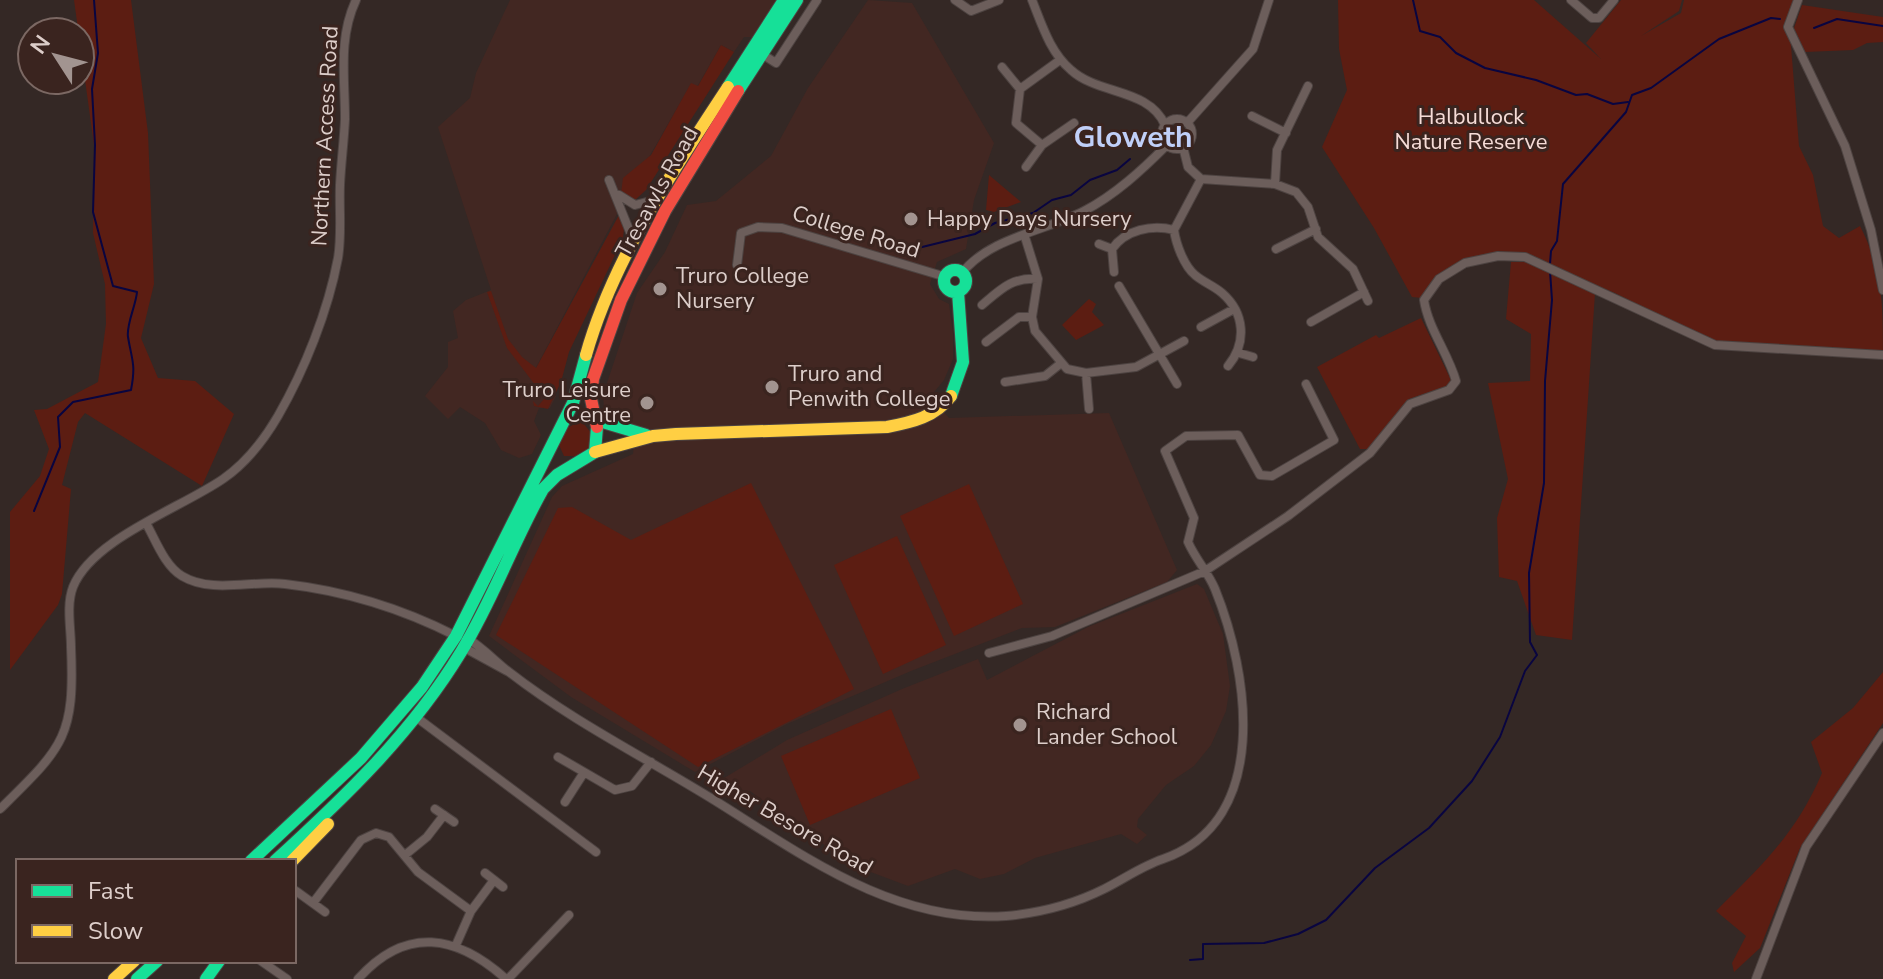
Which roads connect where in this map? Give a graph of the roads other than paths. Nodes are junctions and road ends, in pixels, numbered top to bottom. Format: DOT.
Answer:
graph roads {
  1 [pos="356,0"];
  2 [pos="784,0"];
  3 [pos="797,0"];
  4 [pos="817,0"];
  5 [pos="955,0"];
  6 [pos="999,0"];
  7 [pos="1032,0"];
  8 [pos="1269,0"];
  9 [pos="1571,0"];
  10 [pos="1614,0"];
  11 [pos="1798,0"];
  12 [pos="762,54"];
  13 [pos="1060,60"];
  14 [pos="776,63"];
  15 [pos="1002,67"];
  16 [pos="770,71"];
  17 [pos="1308,86"];
  18 [pos="1020,89"];
  19 [pos="1252,116"];
  20 [pos="1074,123"];
  21 [pos="1187,123"];
  22 [pos="1165,125"];
  23 [pos="1286,133"];
  24 [pos="1042,145"];
  25 [pos="1167,145"];
  26 [pos="1183,147"];
  27 [pos="1026,167"];
  28 [pos="1201,179"];
  29 [pos="609,180"];
  30 [pos="1275,184"];
  31 [pos="618,195"];
  32 [pos="658,199"];
  33 [pos="1316,229"];
  34 [pos="1174,230"];
  35 [pos="1025,237"];
  36 [pos="634,243"];
  37 [pos="1099,244"];
  38 [pos="1112,249"];
  39 [pos="1276,249"];
  40 [pos="737,265"];
  41 [pos="1114,272"];
  42 [pos="962,273"];
  43 [pos="946,277"];
  44 [pos="1038,279"];
  45 [pos="1883,290"];
  46 [pos="958,292"];
  47 [pos="1111,294"];
  48 [pos="982,305"];
  49 [pos="1234,309"];
  50 [pos="1032,317"];
  51 [pos="1311,322"];
  52 [pos="1201,327"];
  53 [pos="1184,341"];
  54 [pos="986,342"];
  55 [pos="1239,353"];
  56 [pos="1883,355"];
  57 [pos="1159,356"];
  58 [pos="1253,357"];
  59 [pos="1060,364"];
  60 [pos="1228,366"];
  61 [pos="1086,373"];
  62 [pos="1005,382"];
  63 [pos="1177,384"];
  64 [pos="1306,384"];
  65 [pos="1089,409"];
  66 [pos="567,416"];
  67 [pos="596,419"];
  68 [pos="653,436"];
  69 [pos="552,445"];
  70 [pos="595,452"];
  71 [pos="581,462"];
  72 [pos="147,525"];
  73 [pos="1205,571"];
  74 [pos="460,639"];
  75 [pos="989,653"];
  76 [pos="416,717"];
  77 [pos="1883,733"];
  78 [pos="558,757"];
  79 [pos="651,762"];
  80 [pos="368,773"];
  81 [pos="583,774"];
  82 [pos="565,802"];
  83 [pos="0,809"];
  84 [pos="435,809"];
  85 [pos="444,815"];
  86 [pos="454,822"];
  87 [pos="596,852"];
  88 [pos="405,855"];
  89 [pos="253,859"];
  90 [pos="277,859"];
  91 [pos="294,859"];
  92 [pos="485,873"];
  93 [pos="494,880"];
  94 [pos="503,887"];
  95 [pos="296,891"];
  96 [pos="313,903"];
  97 [pos="471,911"];
  98 [pos="325,912"];
  99 [pos="569,915"];
  100 [pos="555,930"];
  101 [pos="563,937"];
  102 [pos="456,945"];
  103 [pos="132,963"];
  104 [pos="155,963"];
  105 [pos="264,963"];
  106 [pos="114,979"];
  107 [pos="137,979"];
  108 [pos="287,979"];
  109 [pos="358,979"];
  110 [pos="507,979"];
  111 [pos="1756,979"];
  1 -- 72 [label="street, Northern Access Road"];
  2 -- 32 [label="main road, Tresawls Road"];
  3 -- 12 [label="main road, Tresawls Road"];
  4 -- 14 [label="street"];
  5 -- 6 [label="street"];
  7 -- 13 [label="street"];
  8 -- 21 [label="street"];
  9 -- 10 [label="street"];
  11 -- 45 [label="street"];
  12 -- 14 [label="street"];
  12 -- 67 [label="main road, Tresawls Road"];
  13 -- 18 [label="street"];
  13 -- 22 [label="street"];
  14 -- 16 [label="street"];
  15 -- 18 [label="street"];
  17 -- 23 [label="street"];
  18 -- 24 [label="street"];
  19 -- 23 [label="street"];
  20 -- 24 [label="street"];
  21 -- 22 [label="street"];
  21 -- 26 [label="street"];
  22 -- 25 [label="street"];
  23 -- 30 [label="street"];
  24 -- 27 [label="street"];
  25 -- 26 [label="street"];
  25 -- 35 [label="street"];
  26 -- 28 [label="street"];
  28 -- 30 [label="street"];
  28 -- 34 [label="street"];
  29 -- 31 [label="street"];
  30 -- 33 [label="street"];
  31 -- 32 [label="street"];
  31 -- 36 [label="street"];
  32 -- 36 [label="main road, Tresawls Road"];
  33 -- 39 [label="street"];
  33 -- 51 [label="street"];
  34 -- 38 [label="street"];
  34 -- 49 [label="street"];
  35 -- 42 [label="street"];
  35 -- 44 [label="street"];
  36 -- 66 [label="main road, Tresawls Road"];
  37 -- 38 [label="street"];
  38 -- 41 [label="street"];
  40 -- 43 [label="street, College Road"];
  42 -- 43 [label="main road"];
  42 -- 46 [label="main road"];
  43 -- 46 [label="main road"];
  44 -- 48 [label="street"];
  44 -- 50 [label="street"];
  46 -- 68 [label="main road"];
  47 -- 57 [label="street"];
  49 -- 52 [label="street"];
  49 -- 55 [label="street"];
  50 -- 54 [label="street"];
  50 -- 59 [label="street"];
  53 -- 57 [label="street"];
  55 -- 58 [label="street"];
  55 -- 60 [label="street"];
  56 -- 73 [label="street"];
  57 -- 61 [label="street"];
  57 -- 63 [label="street"];
  59 -- 61 [label="street"];
  59 -- 62 [label="street"];
  61 -- 65 [label="street"];
  64 -- 73 [label="street, Higher Besore Road"];
  66 -- 67 [label="main road"];
  66 -- 69 [label="main road"];
  67 -- 68 [label="main road"];
  67 -- 70 [label="main road"];
  68 -- 70 [label="main road"];
  69 -- 71 [label="main road"];
  69 -- 74 [label="main road"];
  70 -- 71 [label="main road"];
  71 -- 74 [label="main road"];
  72 -- 74 [label="street, Higher Besore Road"];
  72 -- 83 [label="street, Northern Access Road"];
  73 -- 75 [label="street"];
  73 -- 79 [label="street, Higher Besore Road"];
  74 -- 76 [label="main road"];
  74 -- 79 [label="street, Higher Besore Road"];
  74 -- 89 [label="main road"];
  76 -- 80 [label="main road"];
  76 -- 87 [label="street"];
  77 -- 111 [label="street"];
  78 -- 81 [label="street"];
  79 -- 81 [label="street"];
  80 -- 90 [label="main road"];
  80 -- 91 [label="main road"];
  81 -- 82 [label="street"];
  84 -- 85 [label="street"];
  85 -- 86 [label="street"];
  85 -- 88 [label="street"];
  88 -- 96 [label="street"];
  88 -- 97 [label="street"];
  92 -- 93 [label="street"];
  93 -- 94 [label="street"];
  93 -- 97 [label="street"];
  95 -- 96 [label="street"];
  96 -- 98 [label="street"];
  97 -- 102 [label="street"];
  99 -- 100 [label="street"];
  100 -- 101 [label="street"];
  100 -- 110 [label="street"];
  102 -- 109 [label="street"];
  102 -- 110 [label="street"];
  103 -- 106 [label="main road"];
  104 -- 107 [label="main road"];
  105 -- 108 [label="street"];
}
